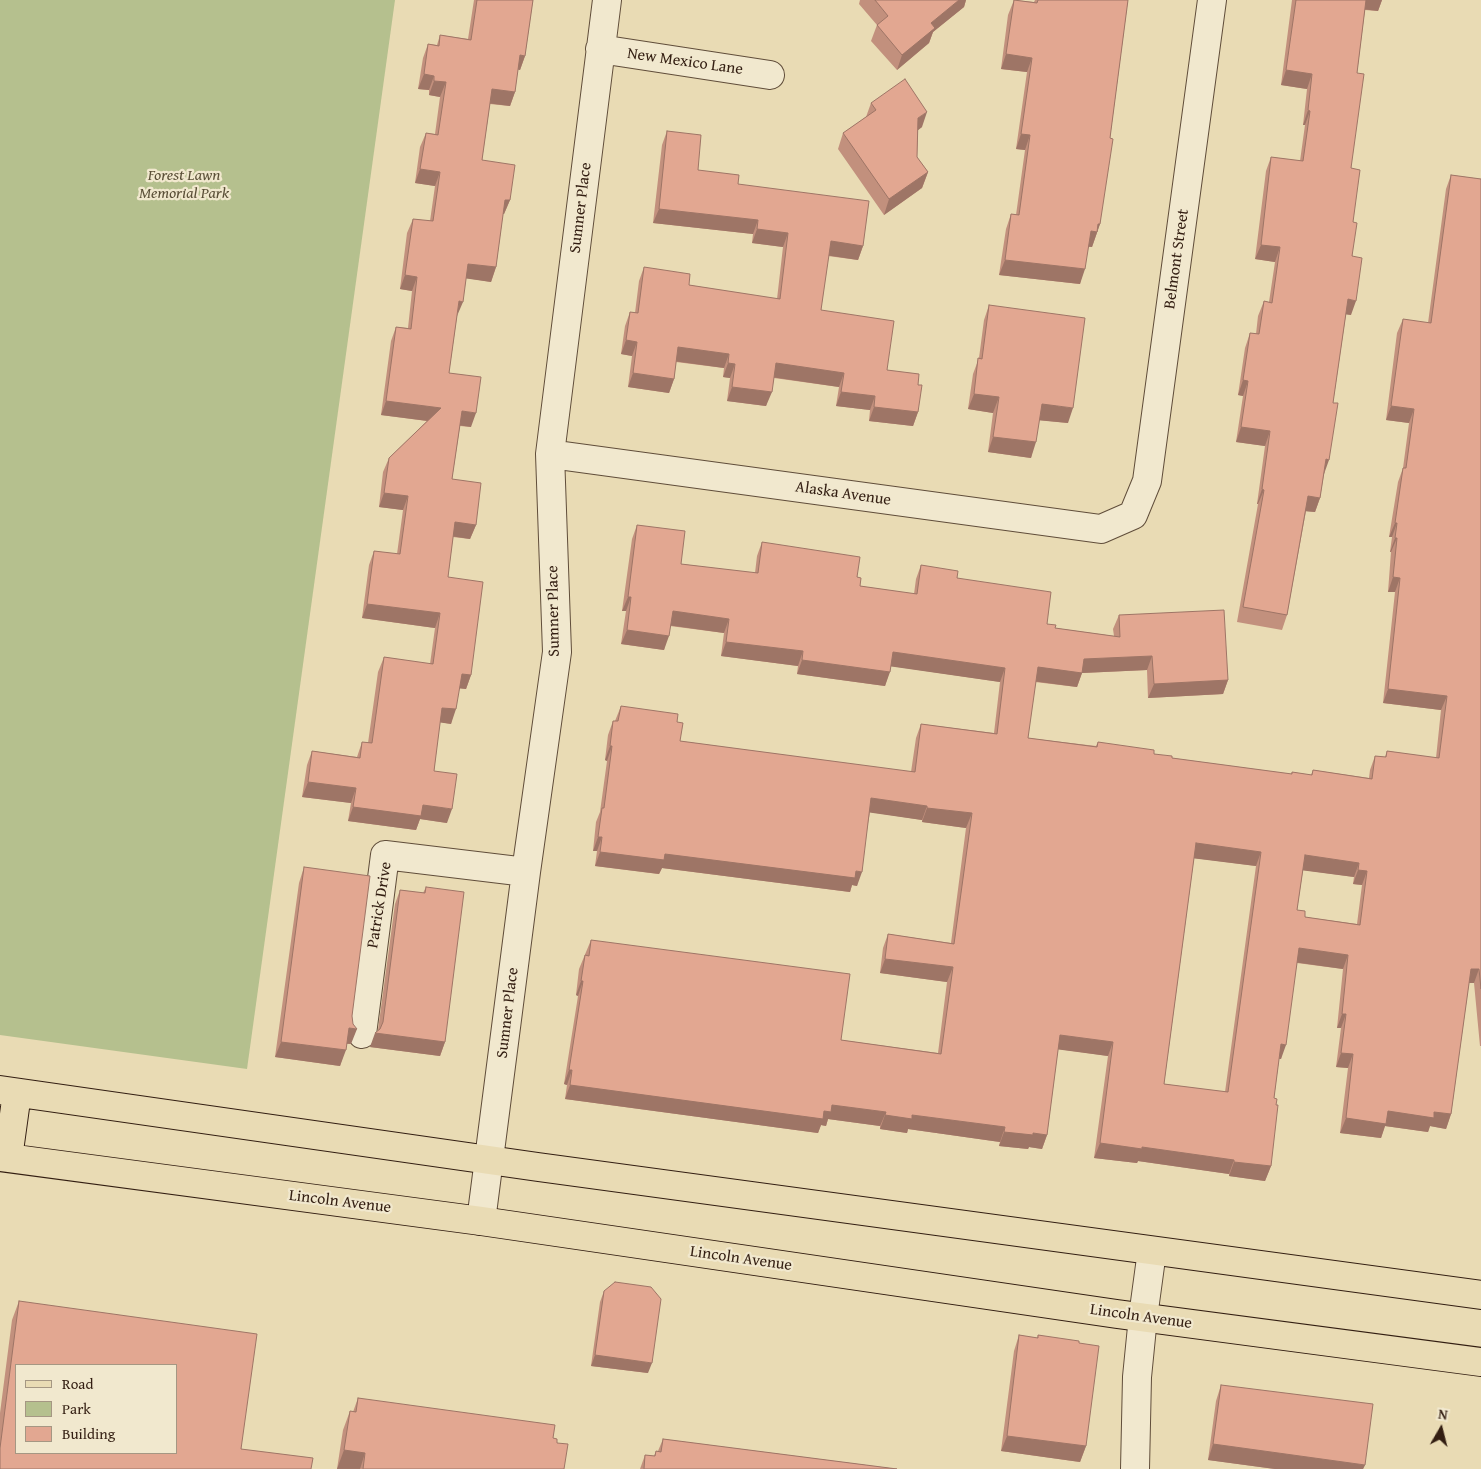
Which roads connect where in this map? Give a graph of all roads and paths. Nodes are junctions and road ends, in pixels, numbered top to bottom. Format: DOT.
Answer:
graph roads {
  1 [pos="607,0"];
  2 [pos="1212,0"];
  3 [pos="600,50"];
  4 [pos="770,74"];
  5 [pos="550,454"];
  6 [pos="1133,515"];
  7 [pos="526,872"];
  8 [pos="362,1034"];
  9 [pos="9,1092"];
  10 [pos="4,1158"];
  11 [pos="490,1160"];
  12 [pos="482,1220"];
  13 [pos="1152,1251"];
  14 [pos="1481,1295"];
  15 [pos="1143,1317"];
  16 [pos="1481,1362"];
  17 [pos="1135,1469"];
  1 -- 3 [label="street, Sumner Place"];
  2 -- 6 [label="street, Belmont Street"];
  3 -- 4 [label="street, New Mexico Lane"];
  3 -- 5 [label="street, Sumner Place"];
  5 -- 6 [label="street, Alaska Avenue"];
  5 -- 7 [label="street, Sumner Place"];
  7 -- 8 [label="street, Patrick Drive"];
  7 -- 11 [label="street, Sumner Place"];
  9 -- 10 [label="main road"];
  9 -- 11 [label="main road"];
  10 -- 12 [label="main road, Lincoln Avenue"];
  11 -- 12 [label="street, Sumner Place"];
  11 -- 13 [label="main road"];
  12 -- 15 [label="main road, Lincoln Avenue"];
  13 -- 14 [label="main road"];
  13 -- 15 [label="street"];
  15 -- 16 [label="main road, Lincoln Avenue"];
  15 -- 17 [label="street"];
}
